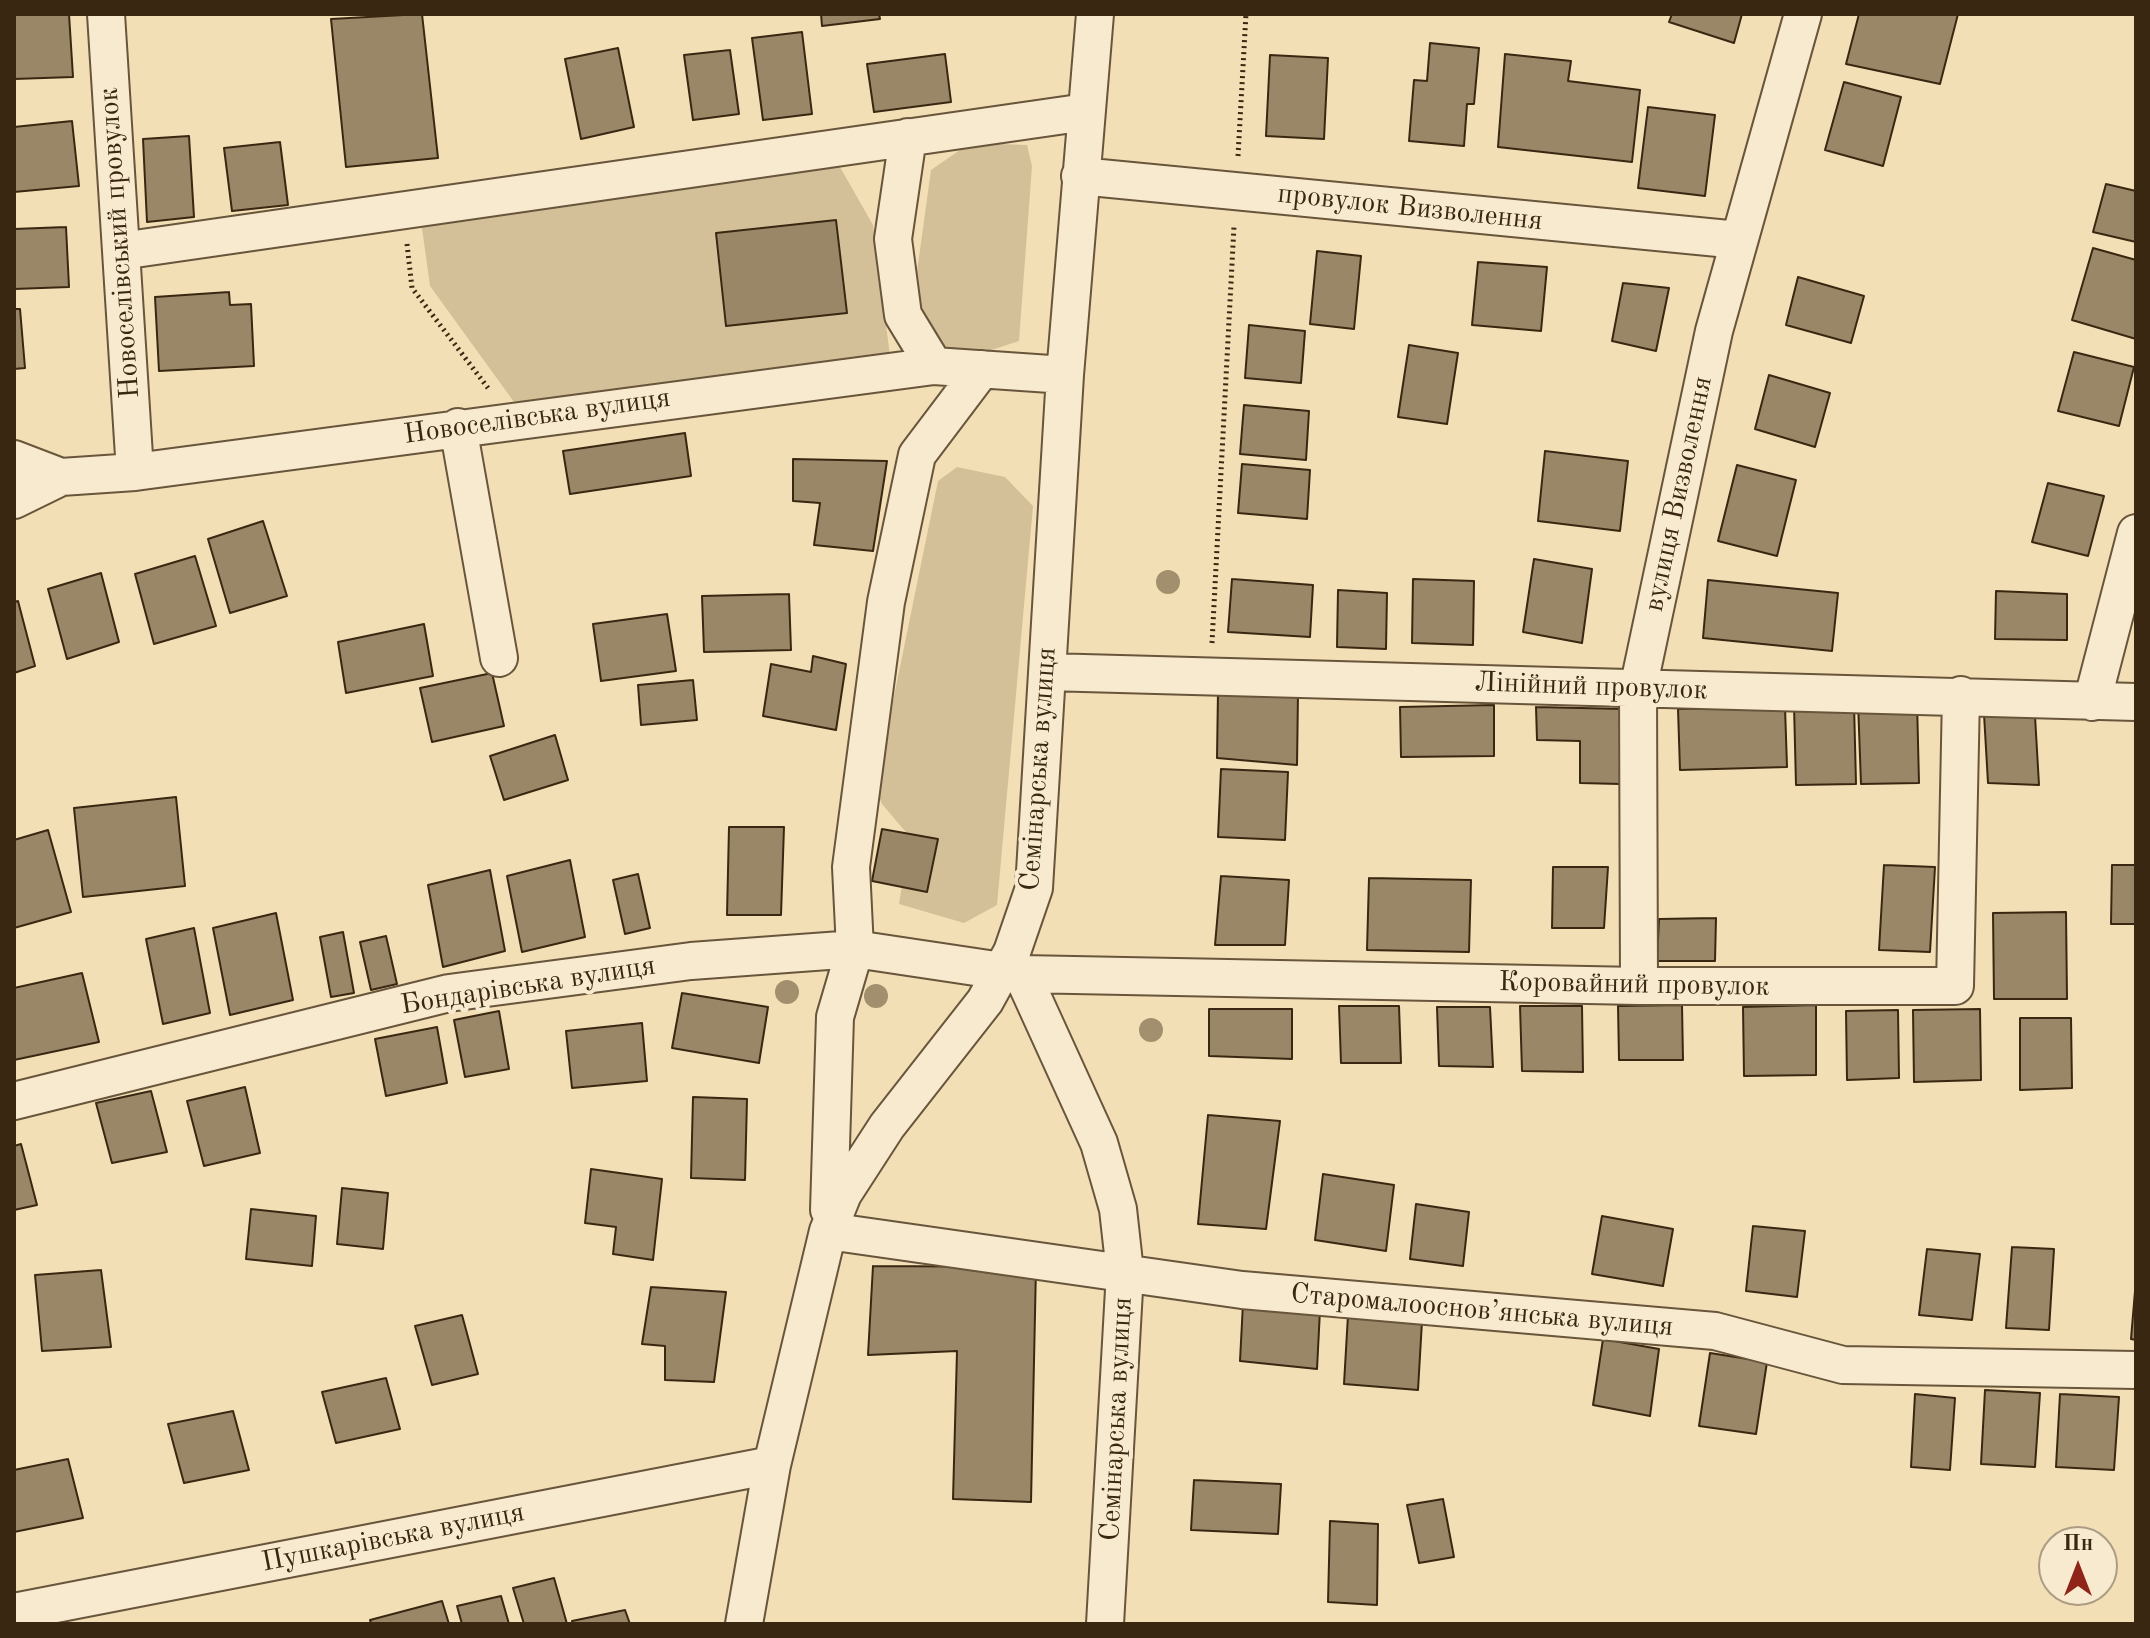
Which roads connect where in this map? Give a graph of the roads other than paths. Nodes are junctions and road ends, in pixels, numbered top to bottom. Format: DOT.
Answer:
graph roads {
  1 [pos="106,14"];
  2 [pos="1095,14"];
  3 [pos="1803,14"];
  4 [pos="1086,112"];
  5 [pos="908,137"];
  6 [pos="1080,176"];
  7 [pos="1739,240"];
  8 [pos="121,251"];
  9 [pos="934,366"];
  10 [pos="982,369"];
  11 [pos="1065,375"];
  12 [pos="458,427"];
  13 [pos="14,459"];
  14 [pos="135,472"];
  15 [pos="61,477"];
  16 [pos="14,500"];
  17 [pos="2136,533"];
  18 [pos="499,658"];
  19 [pos="1047,672"];
  20 [pos="1638,689"];
  21 [pos="1961,695"];
  22 [pos="2092,702"];
  23 [pos="2136,702"];
  24 [pos="855,949"];
  25 [pos="1012,973"];
  26 [pos="1639,986"];
  27 [pos="14,1101"];
  28 [pos="828,1231"];
  29 [pos="1125,1272"];
  30 [pos="2136,1370"];
  31 [pos="772,1465"];
  32 [pos="14,1612"];
  33 [pos="744,1624"];
  34 [pos="1105,1624"];
  1 -- 8 [label="street, Новоселівський провулок"];
  2 -- 4 [label="street, Семінарська вулиця"];
  3 -- 7 [label="street, вулиця Визволення"];
  4 -- 5 [label="street"];
  4 -- 6 [label="street, Семінарська вулиця"];
  5 -- 8 [label="street"];
  5 -- 9 [label="street"];
  6 -- 7 [label="street, провулок Визволення"];
  6 -- 11 [label="street, Семінарська вулиця"];
  7 -- 20 [label="street, вулиця Визволення"];
  8 -- 14 [label="street, Новоселівський провулок"];
  9 -- 10 [label="street, Новоселівська вулиця"];
  9 -- 12 [label="street, Новоселівська вулиця"];
  10 -- 11 [label="street, Новоселівська вулиця"];
  10 -- 24 [label="street"];
  11 -- 19 [label="street, Семінарська вулиця"];
  12 -- 14 [label="street, Новоселівська вулиця"];
  12 -- 18 [label="street"];
  13 -- 15 [label="street"];
  14 -- 15 [label="street, Новоселівська вулиця"];
  15 -- 16 [label="street, Новоселівська вулиця"];
  17 -- 22 [label="street"];
  19 -- 20 [label="street, Лінійний провулок"];
  19 -- 25 [label="street, Семінарська вулиця"];
  20 -- 21 [label="street, Лінійний провулок"];
  20 -- 26 [label="street, вулиця Визволення"];
  21 -- 22 [label="street, Лінійний провулок"];
  21 -- 26 [label="street, Коровайний провулок"];
  22 -- 23 [label="street, Лінійний провулок"];
  24 -- 25 [label="street, Бондарівська вулиця"];
  24 -- 27 [label="street, Бондарівська вулиця"];
  24 -- 28 [label="street"];
  25 -- 26 [label="street, Коровайний провулок"];
  25 -- 28 [label="street"];
  25 -- 29 [label="street, Семінарська вулиця"];
  28 -- 29 [label="street, Старомалооснов’янська вулиця"];
  28 -- 31 [label="street"];
  29 -- 30 [label="street, Старомалооснов’янська вулиця"];
  29 -- 34 [label="street, Семінарська вулиця"];
  31 -- 32 [label="street, Пушкарівська вулиця"];
  31 -- 33 [label="street"];
}
